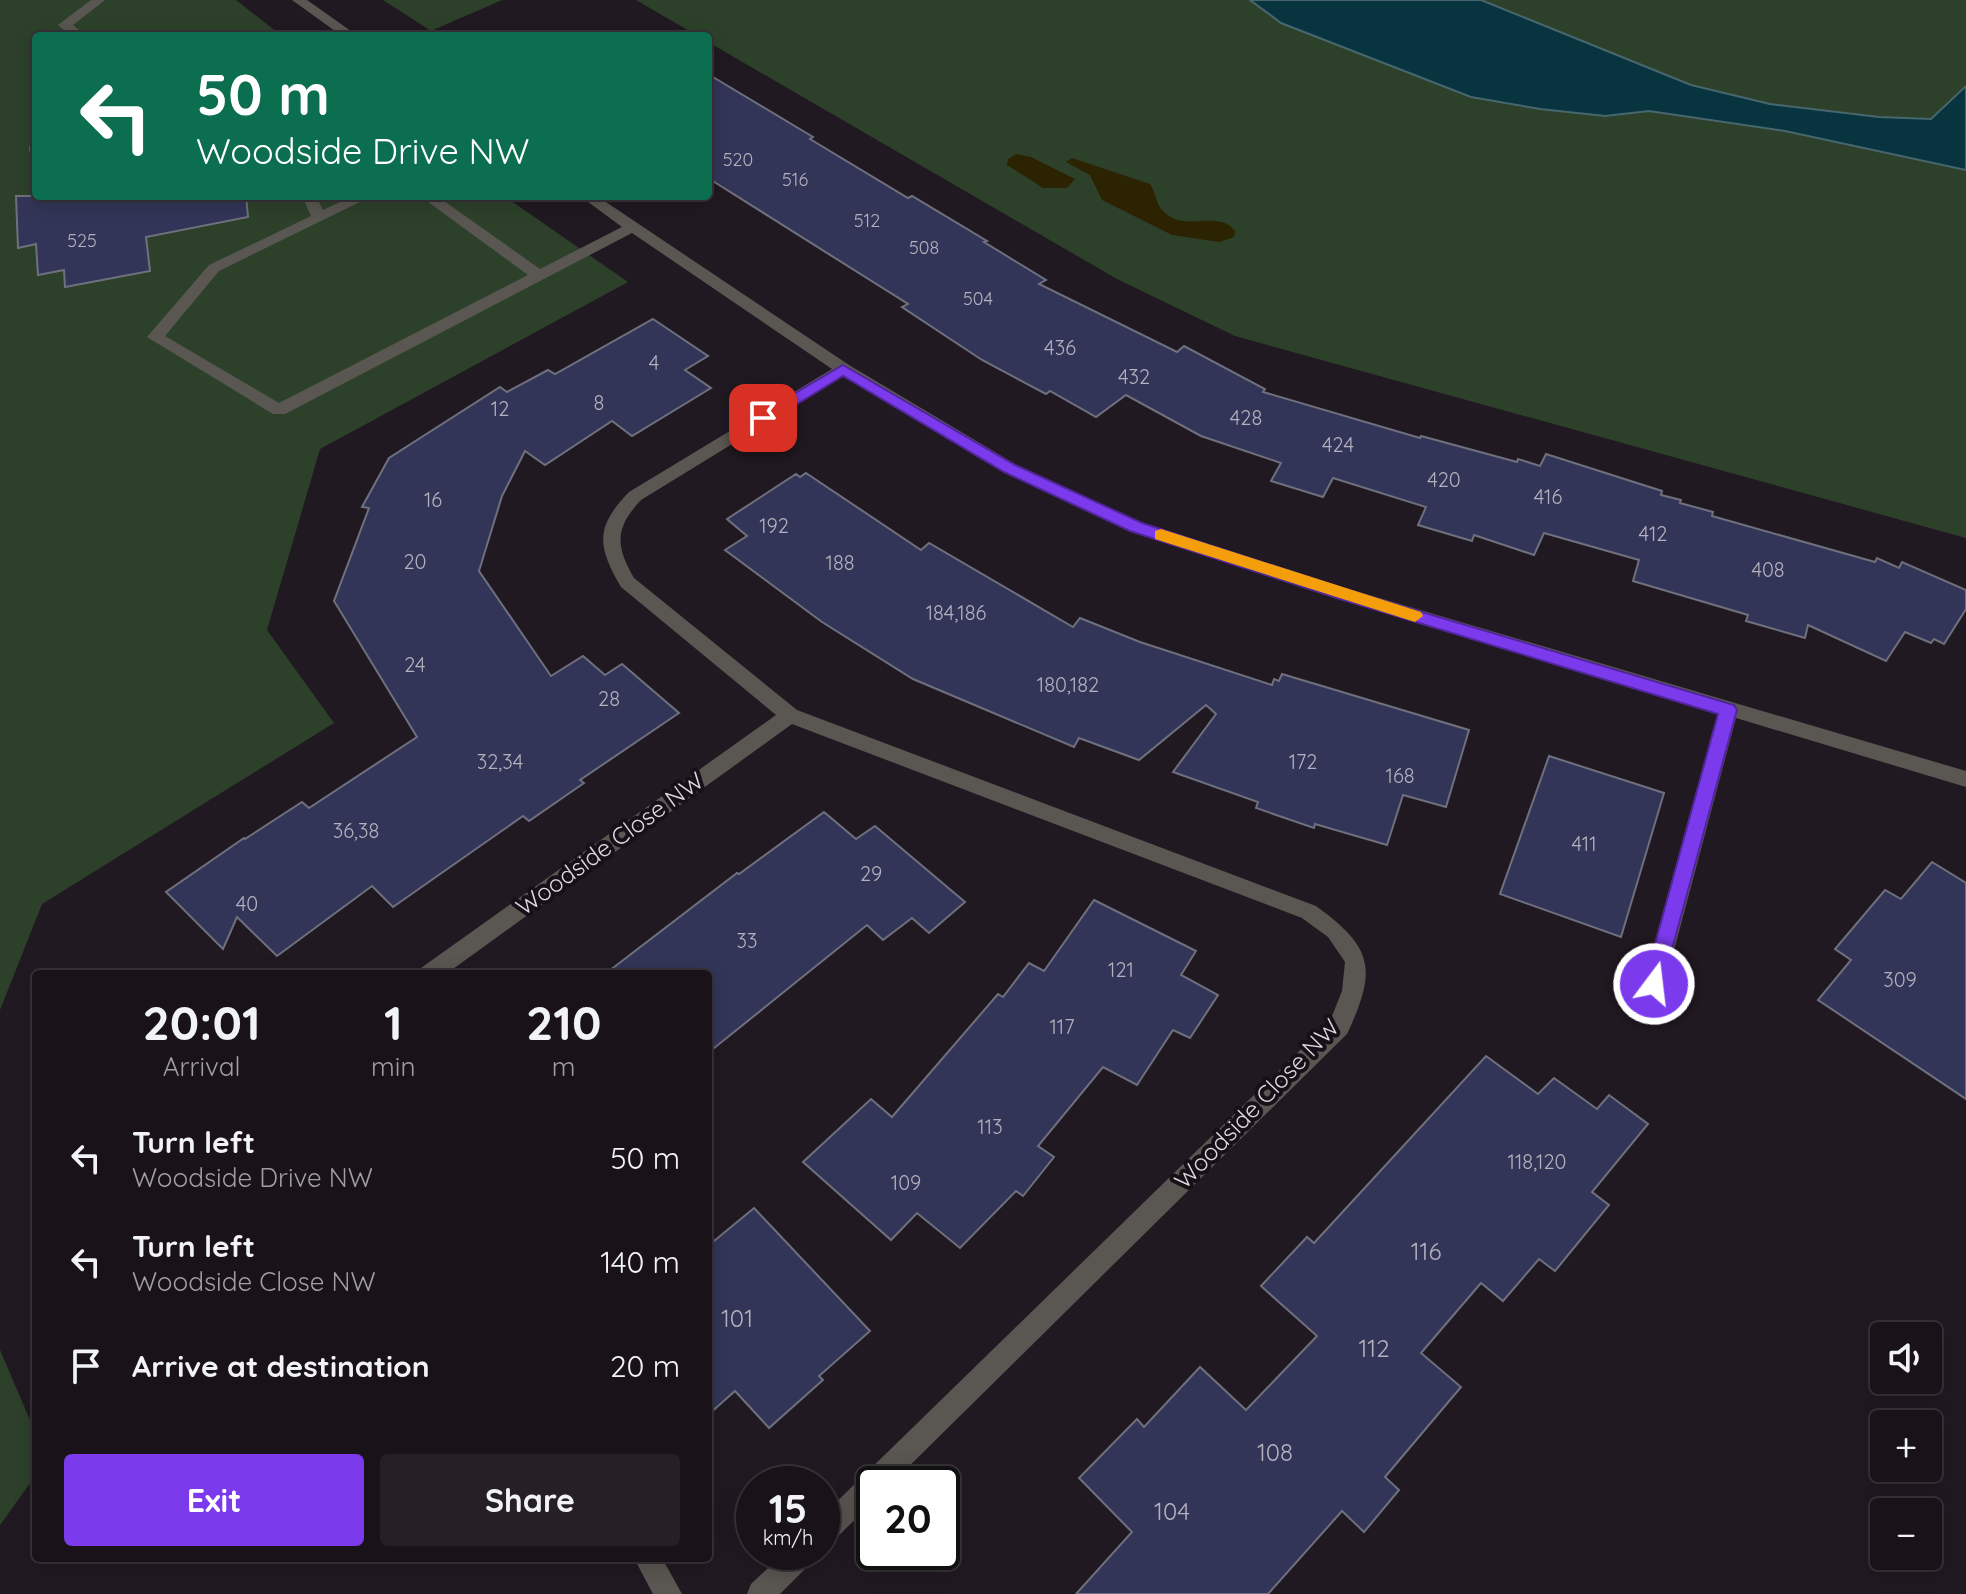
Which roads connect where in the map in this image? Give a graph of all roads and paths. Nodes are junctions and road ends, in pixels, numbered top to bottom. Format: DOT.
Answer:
graph roads {
  1 [pos="99,0"];
  2 [pos="298,0"];
  3 [pos="74,32"];
  4 [pos="345,32"];
  5 [pos="311,200"];
  6 [pos="357,200"];
  7 [pos="433,200"];
  8 [pos="593,200"];
  9 [pos="319,218"];
  10 [pos="633,227"];
  11 [pos="539,276"];
  12 [pos="843,369"];
  13 [pos="1728,710"];
  14 [pos="790,715"];
  15 [pos="1966,779"];
  16 [pos="435,970"];
  17 [pos="1646,1014"];
  18 [pos="840,1516"];
  19 [pos="649,1562"];
  20 [pos="786,1570"];
  21 [pos="668,1594"];
  22 [pos="761,1594"];
  1 -- 3 [label="street"];
  2 -- 4 [label="street"];
  5 -- 9 [label="street"];
  6 -- 9 [label="street"];
  7 -- 11 [label="street"];
  8 -- 10 [label="street"];
  9 -- 11 [label="street"];
  10 -- 11 [label="street"];
  10 -- 12 [label="street"];
  12 -- 13 [label="street"];
  12 -- 14 [label="street, Woodside Close NW"];
  13 -- 15 [label="street"];
  13 -- 17 [label="street"];
  14 -- 16 [label="street, Woodside Close NW"];
  14 -- 18 [label="street, Woodside Close NW"];
  19 -- 21 [label="street"];
  20 -- 22 [label="street"];
}
